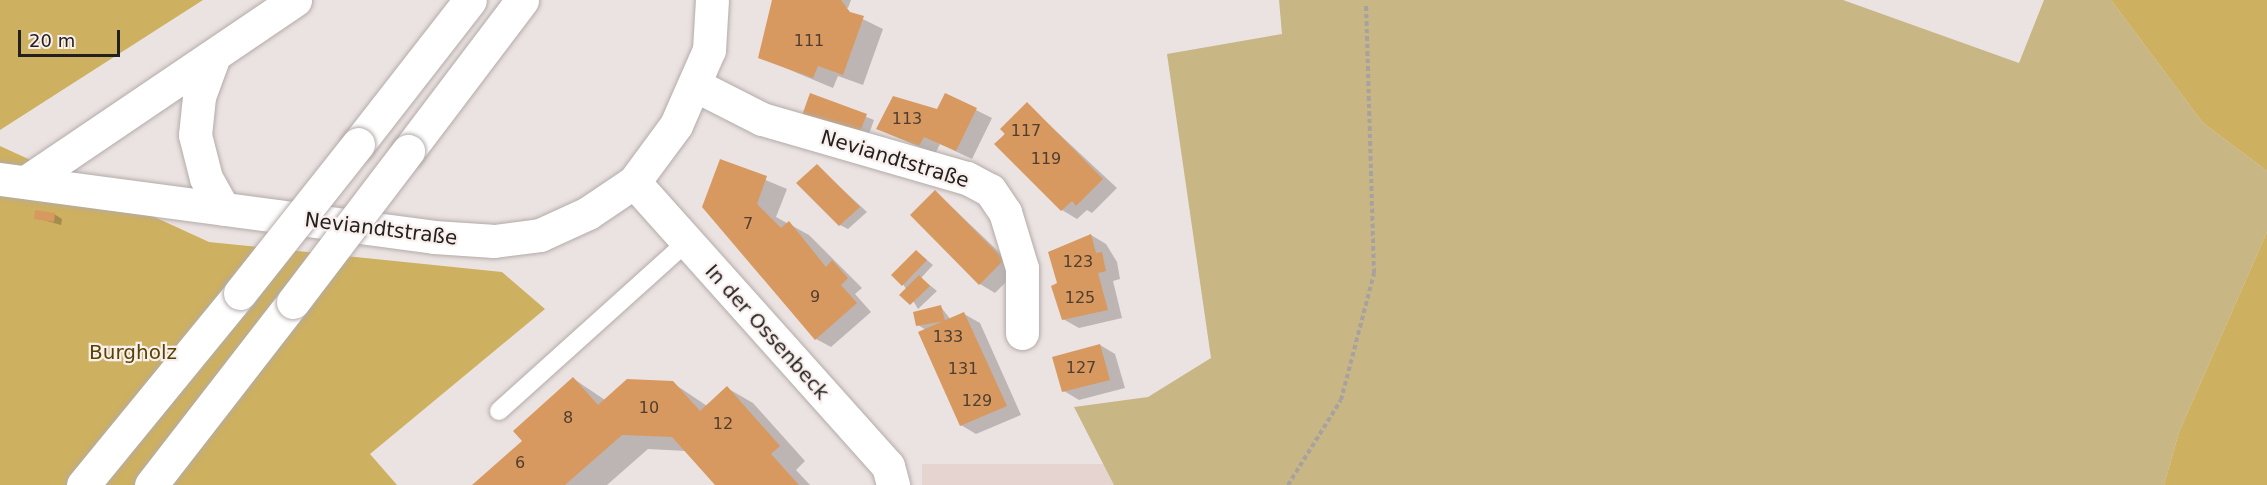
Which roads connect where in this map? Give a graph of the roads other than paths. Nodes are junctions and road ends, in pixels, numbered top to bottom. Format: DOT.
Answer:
graph roads {
  1 [pos="295,0"];
  2 [pos="470,0"];
  3 [pos="522,0"];
  4 [pos="543,0"];
  5 [pos="712,0"];
  6 [pos="480,54"];
  7 [pos="212,61"];
  8 [pos="695,85"];
  9 [pos="13,181"];
  10 [pos="634,182"];
  11 [pos="223,209"];
  12 [pos="687,242"];
  13 [pos="1022,333"];
  14 [pos="499,411"];
  15 [pos="83,485"];
  16 [pos="150,485"];
  17 [pos="893,485"];
  1 -- 7 [label="main road"];
  2 -- 15 [label="main road, bridge"];
  3 -- 6 [label="main road"];
  4 -- 6 [label="main road"];
  5 -- 8 [label="main road, Neviandtstraße"];
  6 -- 16 [label="main road, bridge"];
  7 -- 9 [label="main road"];
  7 -- 11 [label="main road"];
  8 -- 10 [label="main road, Neviandtstraße"];
  8 -- 13 [label="main road, Neviandtstraße"];
  9 -- 11 [label="main road, Neviandtstraße"];
  10 -- 11 [label="main road, Neviandtstraße"];
  10 -- 12 [label="main road, In der Ossenbeck"];
  12 -- 14 [label="lane"];
  12 -- 17 [label="main road, In der Ossenbeck"];
}
